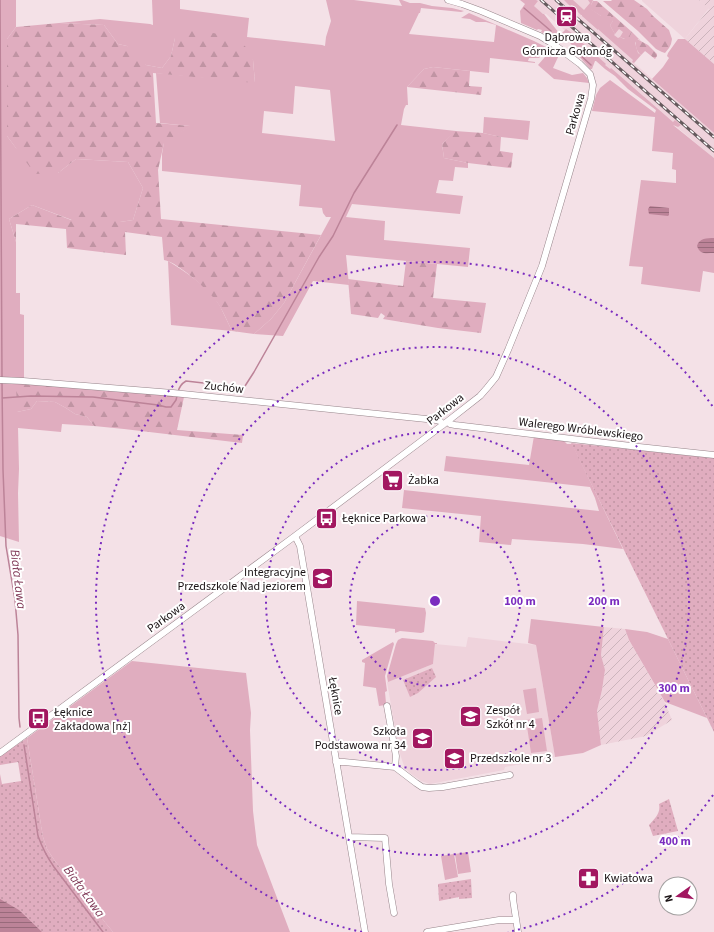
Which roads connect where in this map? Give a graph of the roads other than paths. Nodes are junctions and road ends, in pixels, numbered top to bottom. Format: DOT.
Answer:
graph roads {
  1 [pos="448,0"];
  2 [pos="0,380"];
  3 [pos="445,423"];
  4 [pos="714,455"];
  5 [pos="296,536"];
  6 [pos="387,706"];
  7 [pos="0,753"];
  8 [pos="336,762"];
  9 [pos="395,767"];
  10 [pos="510,775"];
  11 [pos="349,837"];
  12 [pos="513,895"];
  13 [pos="394,913"];
  14 [pos="516,920"];
  15 [pos="365,932"];
  16 [pos="427,932"];
  17 [pos="518,932"];
  1 -- 3 [label="street, Parkowa"];
  2 -- 3 [label="street, Zuchów"];
  3 -- 4 [label="street, Walerego Wróblewskiego"];
  3 -- 5 [label="street, Parkowa"];
  5 -- 7 [label="street, Parkowa"];
  5 -- 8 [label="street, Łęknice"];
  6 -- 9 [label="street"];
  8 -- 9 [label="street"];
  8 -- 11 [label="street, Łęknice"];
  9 -- 10 [label="street"];
  11 -- 13 [label="street"];
  11 -- 15 [label="street, Łęknice"];
  12 -- 14 [label="street"];
  14 -- 16 [label="street"];
  14 -- 17 [label="street"];
}
